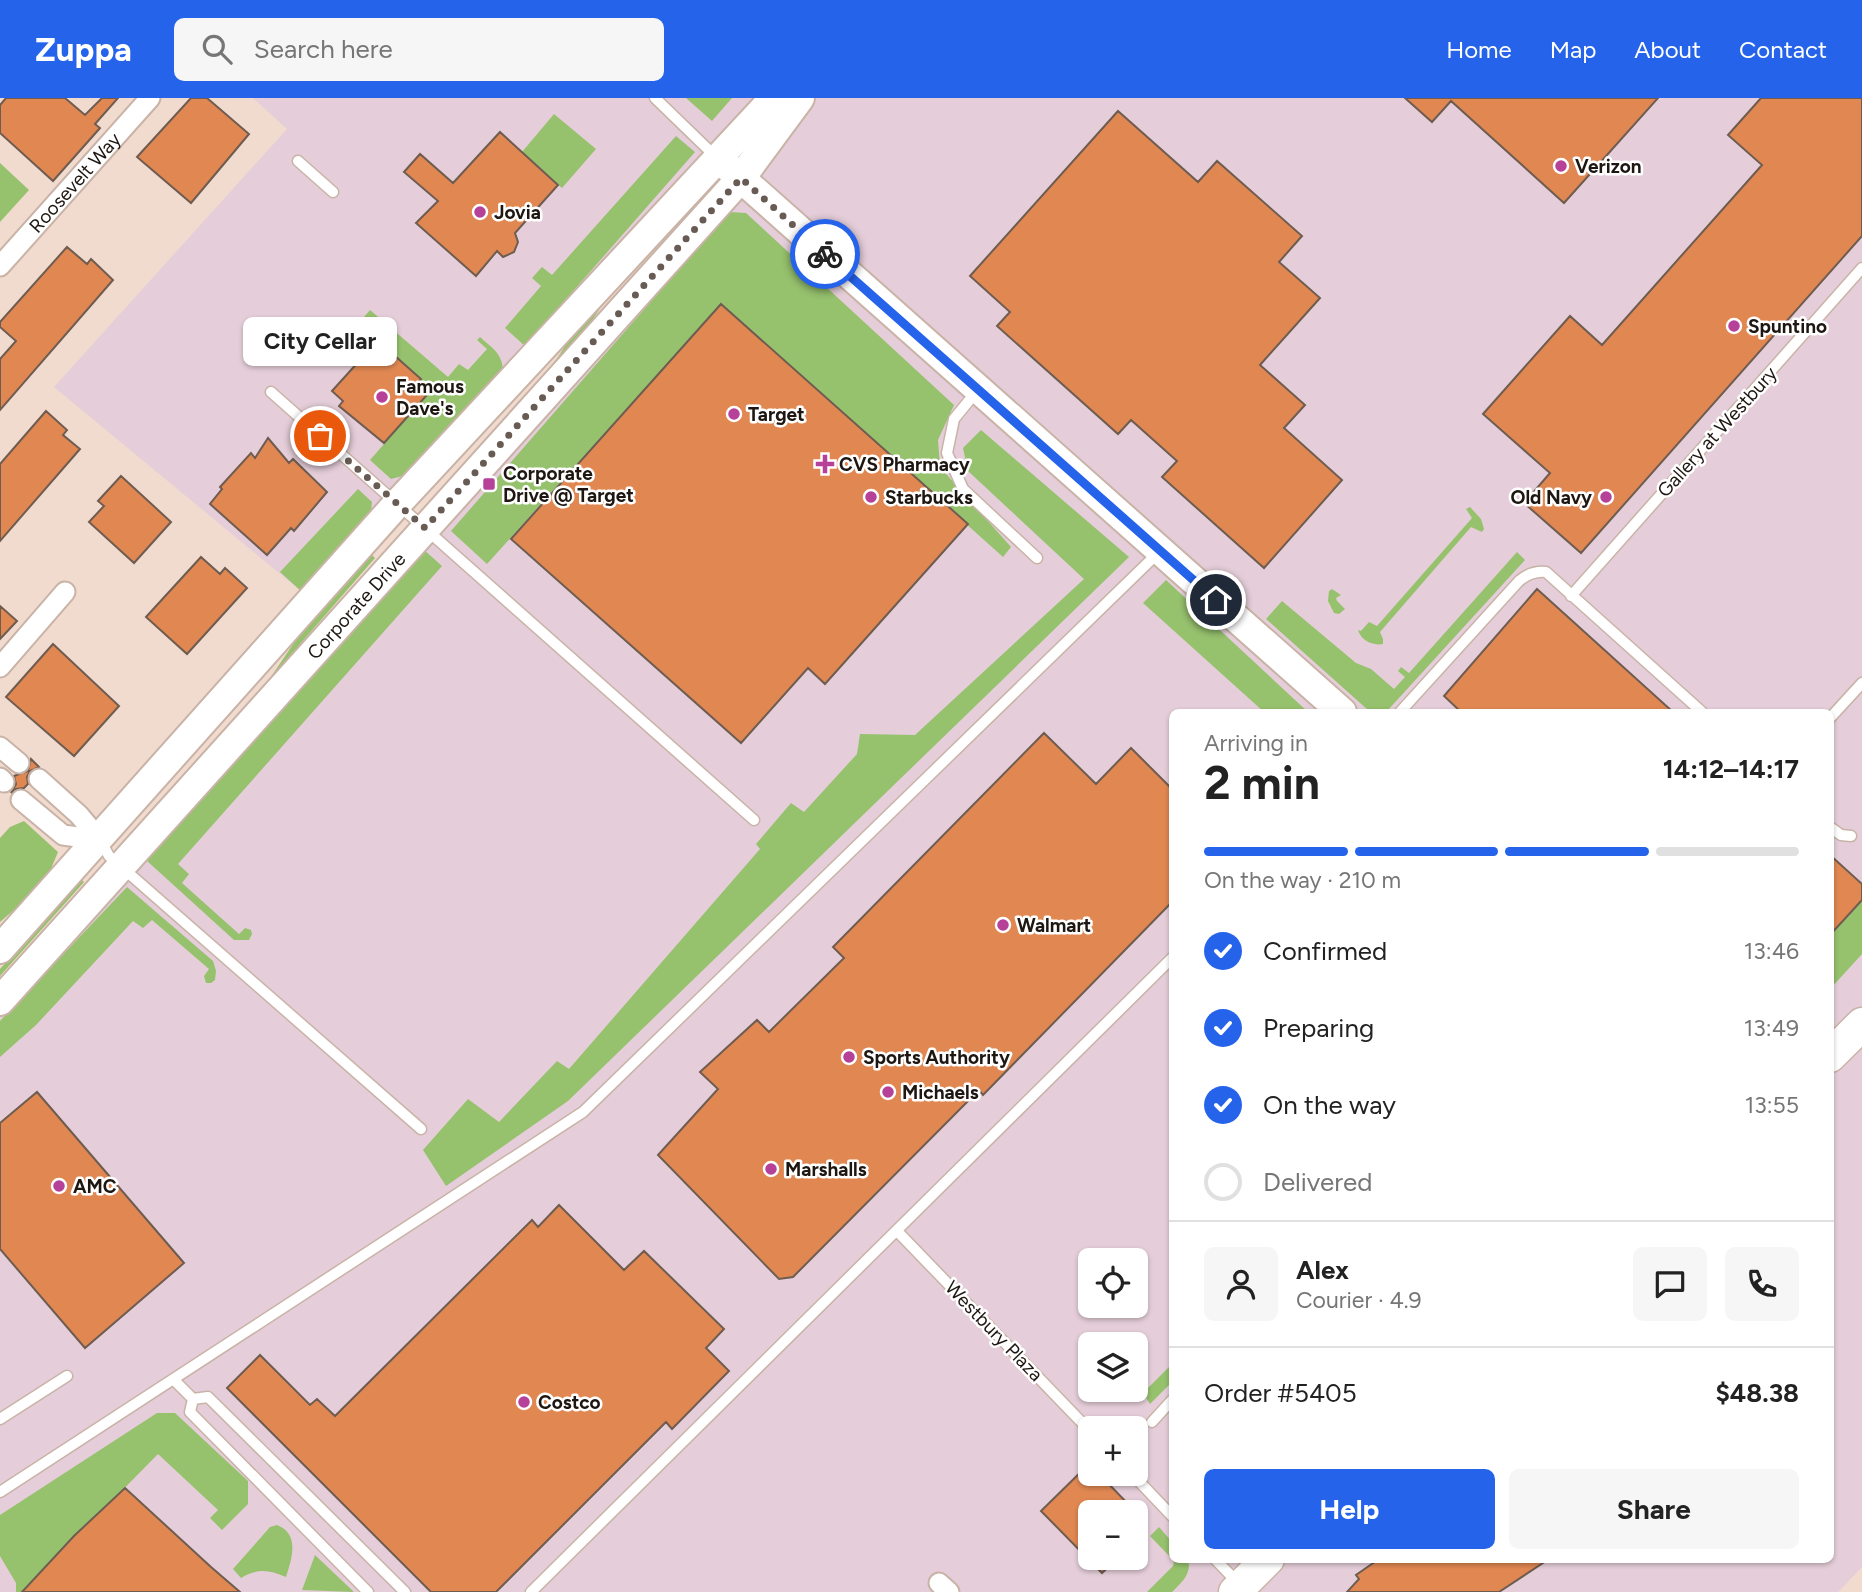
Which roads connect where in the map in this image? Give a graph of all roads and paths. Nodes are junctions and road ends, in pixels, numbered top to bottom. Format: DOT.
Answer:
graph roads {
  1 [pos="150,98"];
  2 [pos="655,98"];
  3 [pos="774,98"];
  4 [pos="800,98"];
  5 [pos="717,157"];
  6 [pos="298,161"];
  7 [pos="741,178"];
  8 [pos="333,191"];
  9 [pos="0,266"];
  10 [pos="1862,268"];
  11 [pos="979,389"];
  12 [pos="271,392"];
  13 [pos="396,505"];
  14 [pos="425,528"];
  15 [pos="1160,551"];
  16 [pos="1037,558"];
  17 [pos="65,592"];
  18 [pos="1571,596"];
  19 [pos="0,667"];
  20 [pos="1862,683"];
  21 [pos="1339,709"];
  22 [pos="1403,709"];
  23 [pos="1699,709"];
  24 [pos="1834,714"];
  25 [pos="39,779"];
  26 [pos="21,800"];
  27 [pos="754,820"];
  28 [pos="1834,830"];
  29 [pos="1851,835"];
  30 [pos="100,840"];
  31 [pos="123,866"];
  32 [pos="0,949"];
  33 [pos="1169,960"];
  34 [pos="0,1001"];
  35 [pos="1862,1024"];
  36 [pos="1834,1052"];
  37 [pos="421,1129"];
  38 [pos="897,1231"];
  39 [pos="67,1376"];
  40 [pos="174,1380"];
  41 [pos="193,1399"];
  42 [pos="1169,1403"];
  43 [pos="0,1419"];
  44 [pos="1078,1419"];
  45 [pos="1152,1422"];
  46 [pos="1143,1486"];
  47 [pos="0,1492"];
  48 [pos="1169,1513"];
  49 [pos="1218,1563"];
  50 [pos="1264,1563"];
  51 [pos="1240,1590"];
  52 [pos="368,1592"];
  53 [pos="405,1592"];
  54 [pos="531,1592"];
  1 -- 9 [label="street, Roosevelt Way"];
  2 -- 5 [label="lane"];
  3 -- 5 [label="main road, Corporate Drive"];
  4 -- 7 [label="main road, Corporate Drive"];
  5 -- 7 [label="main road"];
  5 -- 13 [label="main road, Corporate Drive"];
  6 -- 8 [label="lane"];
  7 -- 11 [label="main road"];
  7 -- 14 [label="main road, Corporate Drive"];
  10 -- 18 [label="lane, Gallery at Westbury"];
  11 -- 15 [label="main road"];
  11 -- 16 [label="lane"];
  12 -- 13 [label="lane"];
  13 -- 14 [label="lane"];
  13 -- 30 [label="main road, Corporate Drive"];
  14 -- 27 [label="lane"];
  14 -- 31 [label="main road, Corporate Drive"];
  15 -- 21 [label="main road"];
  15 -- 40 [label="lane"];
  17 -- 19 [label="street"];
  18 -- 22 [label="lane"];
  18 -- 23 [label="lane"];
  20 -- 24 [label="lane"];
  25 -- 30 [label="street"];
  26 -- 30 [label="street"];
  28 -- 29 [label="lane"];
  30 -- 31 [label="lane"];
  30 -- 32 [label="main road, Corporate Drive"];
  31 -- 34 [label="main road, Corporate Drive"];
  31 -- 37 [label="lane"];
  33 -- 38 [label="lane"];
  35 -- 36 [label="main road"];
  38 -- 44 [label="lane, Westbury Plaza"];
  38 -- 54 [label="lane"];
  39 -- 43 [label="lane"];
  40 -- 41 [label="lane"];
  40 -- 47 [label="lane"];
  41 -- 52 [label="lane"];
  41 -- 53 [label="lane"];
  42 -- 45 [label="lane"];
  46 -- 48 [label="lane"];
  49 -- 51 [label="lane"];
  50 -- 51 [label="main road"];
}
